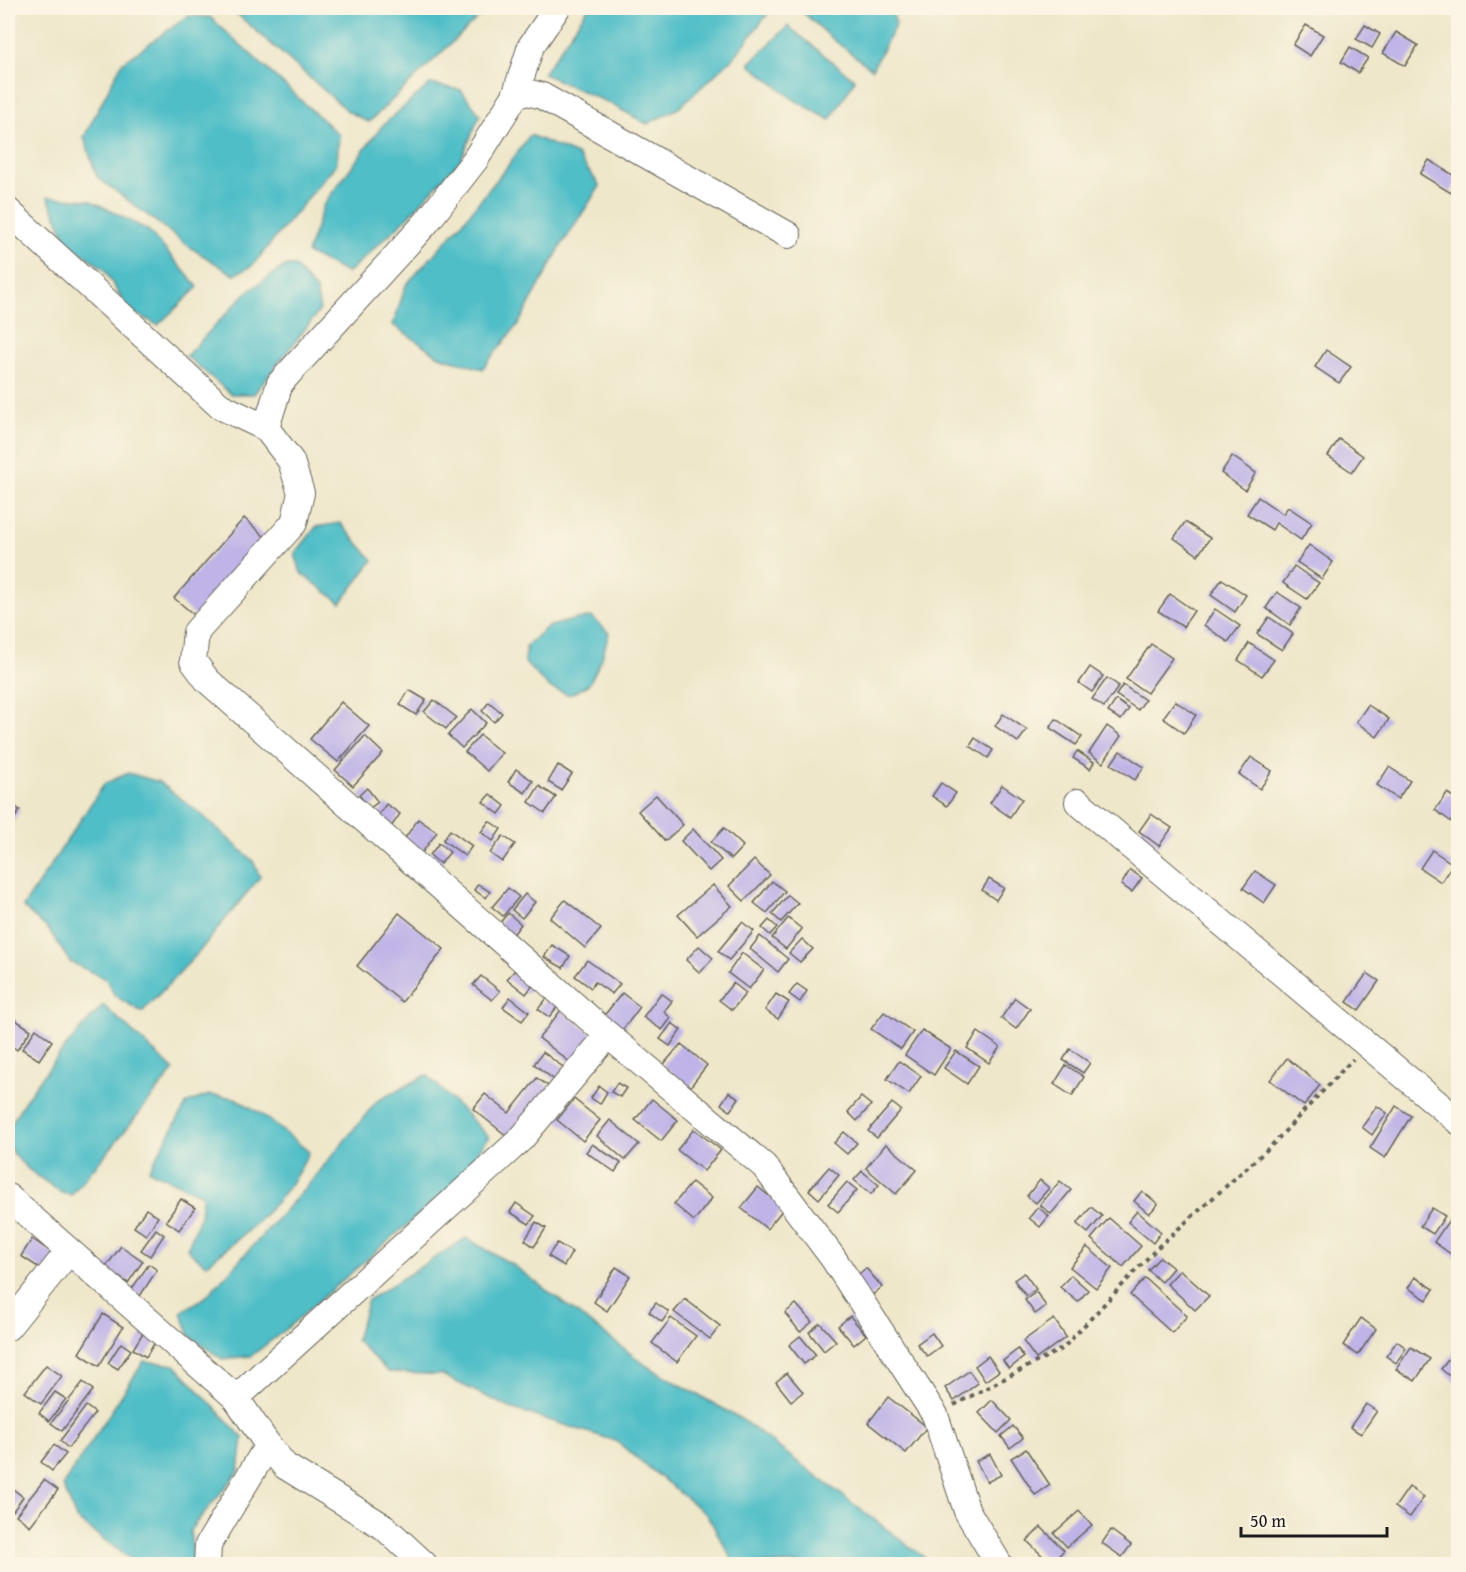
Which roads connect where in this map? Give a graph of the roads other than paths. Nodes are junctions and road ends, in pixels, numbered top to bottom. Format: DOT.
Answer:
graph roads {
  1 [pos="557,8"];
  2 [pos="515,96"];
  3 [pos="8,211"];
  4 [pos="788,235"];
  5 [pos="266,428"];
  6 [pos="1077,802"];
  7 [pos="608,1035"];
  8 [pos="1458,1121"];
  9 [pos="8,1197"];
  10 [pos="61,1261"];
  11 [pos="8,1327"];
  12 [pos="236,1398"];
  13 [pos="268,1445"];
  14 [pos="207,1564"];
  15 [pos="424,1564"];
  16 [pos="999,1564"];
  1 -- 2 [label="street"];
  2 -- 4 [label="street"];
  2 -- 5 [label="street"];
  3 -- 5 [label="street"];
  5 -- 7 [label="street"];
  6 -- 8 [label="street"];
  7 -- 12 [label="street"];
  7 -- 16 [label="street"];
  9 -- 12 [label="street"];
  10 -- 11 [label="street"];
  12 -- 13 [label="street"];
  13 -- 14 [label="street"];
  13 -- 15 [label="street"];
}
